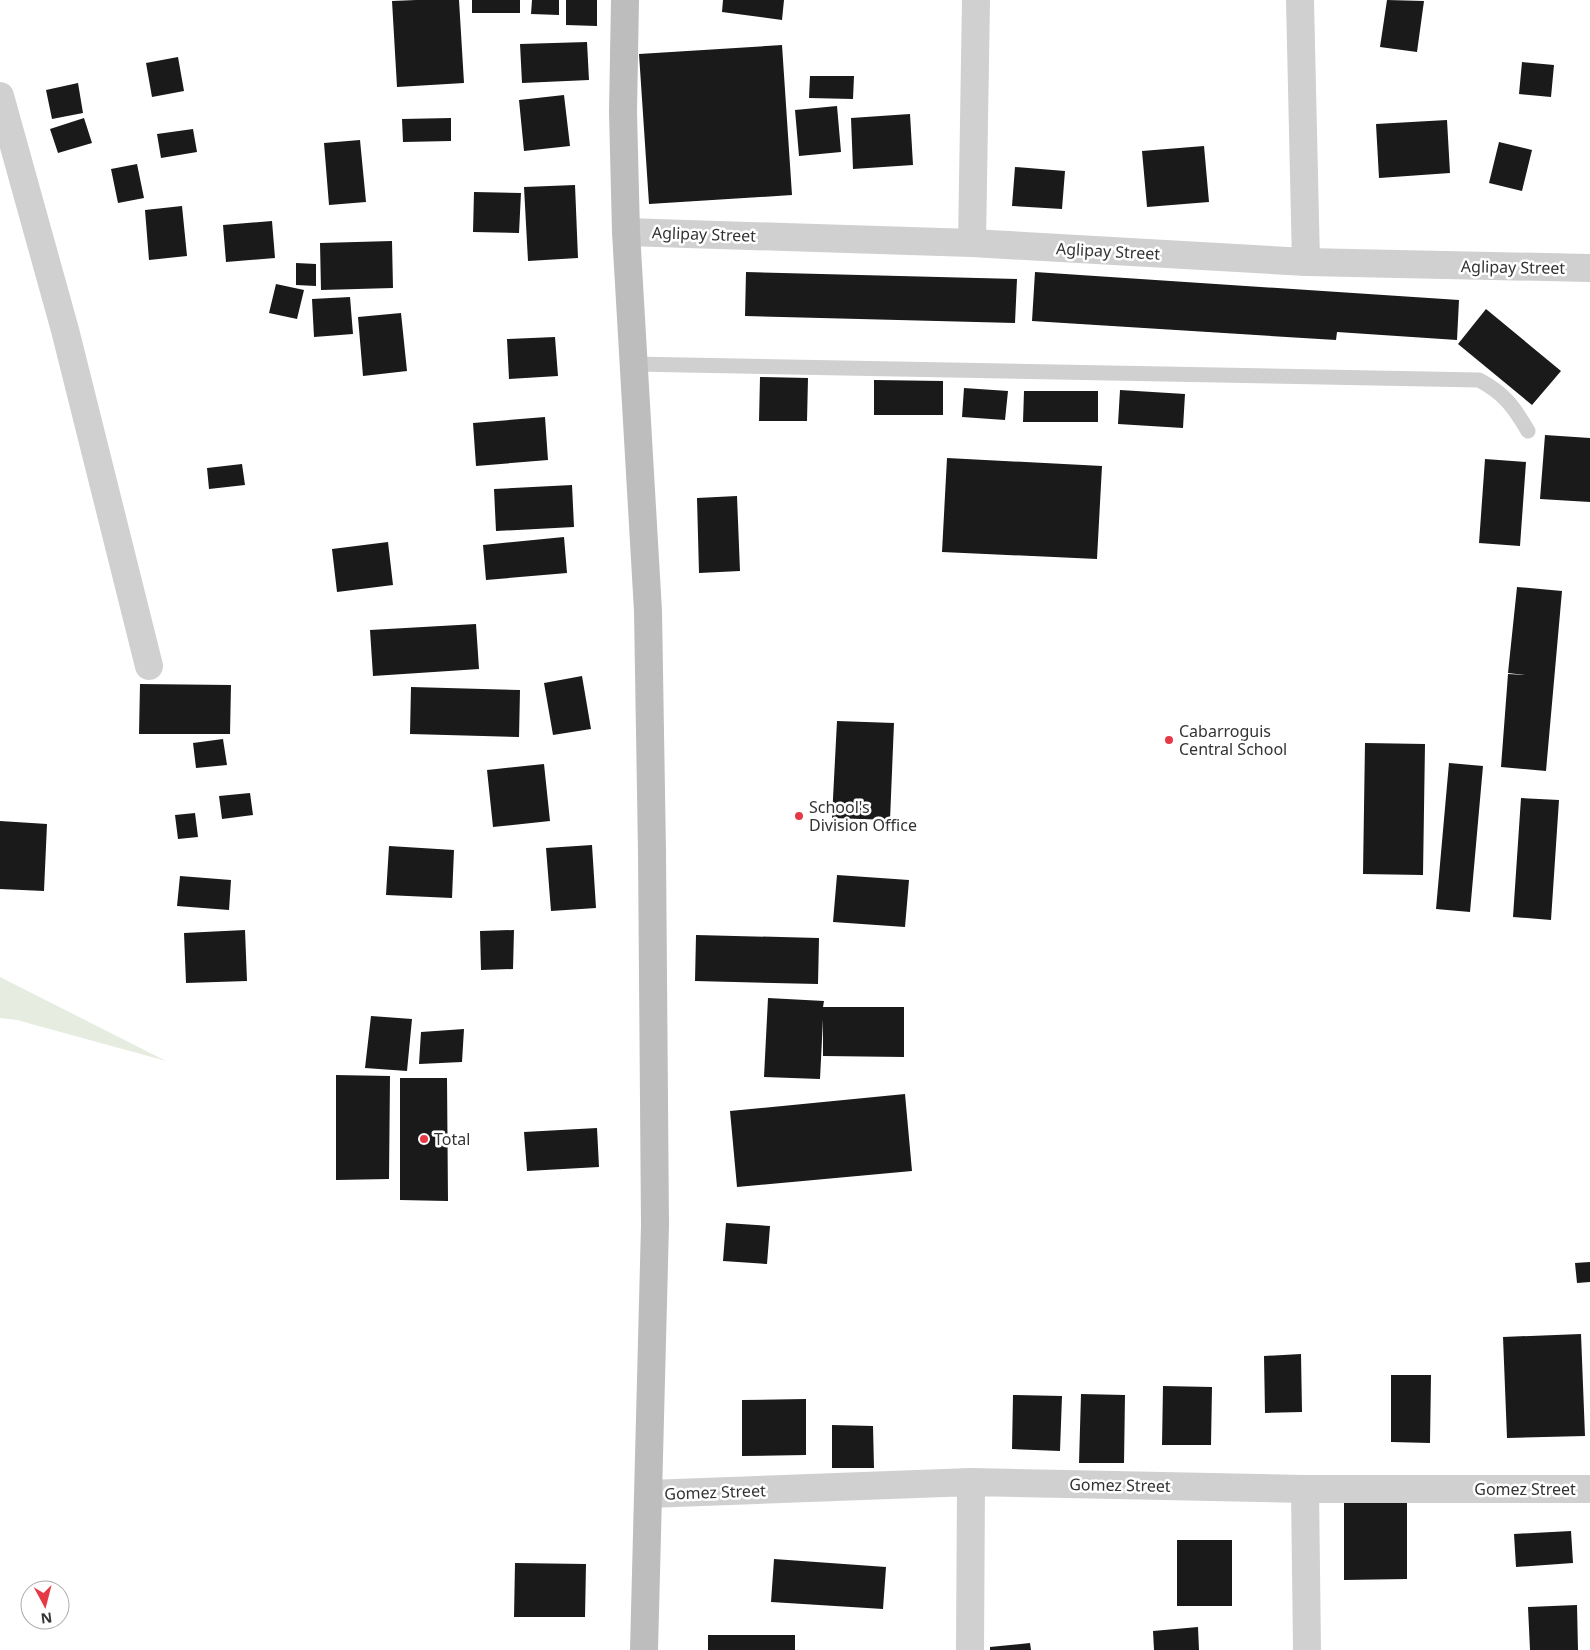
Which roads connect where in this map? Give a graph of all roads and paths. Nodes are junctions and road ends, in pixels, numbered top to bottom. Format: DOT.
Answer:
graph roads {
  1 [pos="625,0"];
  2 [pos="976,0"];
  3 [pos="1300,0"];
  4 [pos="0,96"];
  5 [pos="626,232"];
  6 [pos="972,243"];
  7 [pos="1306,262"];
  8 [pos="1590,268"];
  9 [pos="634,364"];
  10 [pos="1528,431"];
  11 [pos="149,666"];
  12 [pos="971,1482"];
  13 [pos="1305,1489"];
  14 [pos="1590,1489"];
  15 [pos="650,1494"];
  16 [pos="644,1650"];
  17 [pos="970,1650"];
  18 [pos="1307,1650"];
  1 -- 5 [label="main road"];
  2 -- 6 [label="street"];
  3 -- 7 [label="street"];
  4 -- 11 [label="street"];
  5 -- 6 [label="street, Aglipay Street"];
  5 -- 9 [label="main road"];
  6 -- 7 [label="street, Aglipay Street"];
  7 -- 8 [label="street, Aglipay Street"];
  9 -- 10 [label="lane"];
  9 -- 15 [label="main road"];
  12 -- 13 [label="street, Gomez Street"];
  12 -- 15 [label="street, Gomez Street"];
  12 -- 17 [label="street"];
  13 -- 14 [label="street, Gomez Street"];
  13 -- 18 [label="street"];
  15 -- 16 [label="main road"];
}
